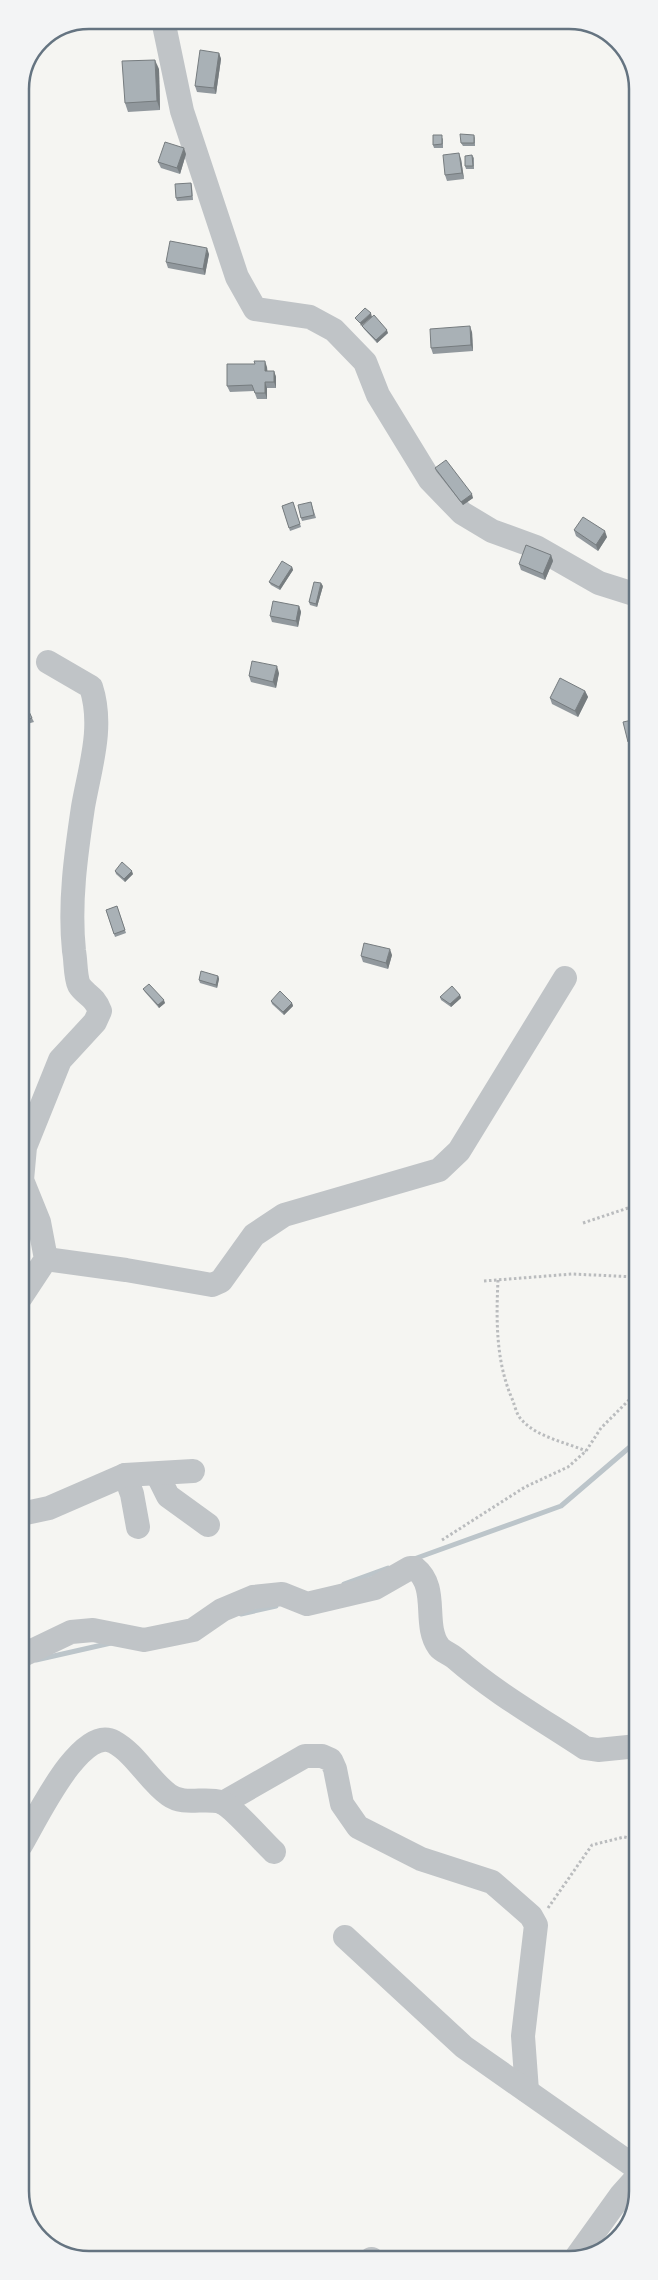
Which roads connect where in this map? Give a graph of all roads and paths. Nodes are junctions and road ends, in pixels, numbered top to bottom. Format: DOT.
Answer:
graph roads {
  1 [pos="165,29"];
  2 [pos="629,592"];
  3 [pos="48,662"];
  4 [pos="565,978"];
  5 [pos="29,1137"];
  6 [pos="29,1196"];
  7 [pos="629,1208"];
  8 [pos="583,1224"];
  9 [pos="46,1259"];
  10 [pos="629,1277"];
  11 [pos="498,1280"];
  12 [pos="484,1281"];
  13 [pos="29,1285"];
  14 [pos="629,1401"];
  15 [pos="586,1451"];
  16 [pos="193,1470"];
  17 [pos="157,1474"];
  18 [pos="125,1476"];
  19 [pos="29,1512"];
  20 [pos="208,1525"];
  21 [pos="138,1527"];
  22 [pos="442,1540"];
  23 [pos="29,1652"];
  24 [pos="629,1747"];
  25 [pos="224,1803"];
  26 [pos="29,1832"];
  27 [pos="629,1838"];
  28 [pos="274,1852"];
  29 [pos="536,1925"];
  30 [pos="345,1937"];
  31 [pos="527,2091"];
  32 [pos="629,2162"];
  33 [pos="629,2186"];
  34 [pos="582,2250"];
  1 -- 2 [label="street"];
  3 -- 5 [label="street"];
  4 -- 9 [label="street"];
  6 -- 9 [label="street"];
  7 -- 8 [label="path"];
  9 -- 13 [label="street"];
  10 -- 11 [label="path"];
  11 -- 12 [label="path"];
  11 -- 15 [label="path"];
  14 -- 15 [label="path"];
  15 -- 22 [label="path"];
  16 -- 17 [label="street"];
  17 -- 18 [label="street"];
  17 -- 20 [label="street"];
  18 -- 19 [label="street"];
  18 -- 21 [label="street"];
  23 -- 24 [label="street"];
  25 -- 26 [label="street"];
  25 -- 28 [label="street"];
  25 -- 29 [label="street"];
  27 -- 29 [label="path"];
  29 -- 31 [label="street"];
  30 -- 31 [label="street"];
  31 -- 32 [label="street"];
  33 -- 34 [label="street"];
}
